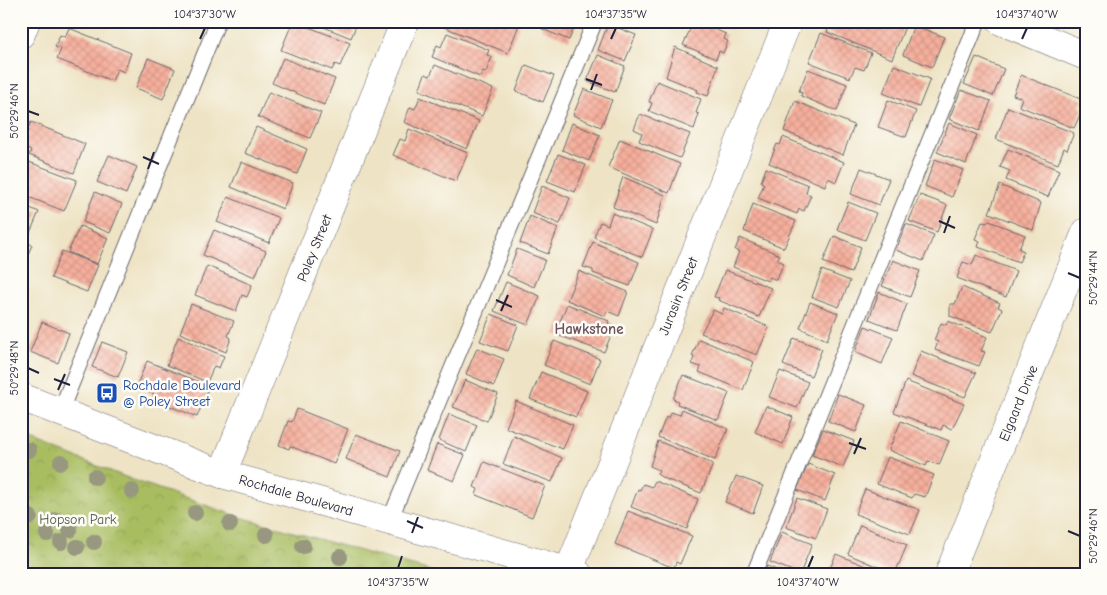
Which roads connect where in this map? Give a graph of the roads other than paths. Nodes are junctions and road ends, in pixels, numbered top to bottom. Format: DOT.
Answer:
graph roads {
  1 [pos="26,21"];
  2 [pos="218,21"];
  3 [pos="405,21"];
  4 [pos="595,21"];
  5 [pos="788,21"];
  6 [pos="978,21"];
  7 [pos="1001,21"];
  8 [pos="21,34"];
  9 [pos="1086,56"];
  10 [pos="1086,232"];
  11 [pos="21,396"];
  12 [pos="60,412"];
  13 [pos="222,474"];
  14 [pos="389,522"];
  15 [pos="573,572"];
  16 [pos="754,574"];
  17 [pos="949,574"];
  1 -- 8 [label="street"];
  2 -- 12 [label="lane"];
  3 -- 13 [label="street, Poley Street"];
  4 -- 14 [label="lane"];
  5 -- 15 [label="street, Jurasin Street"];
  6 -- 16 [label="lane"];
  7 -- 9 [label="street"];
  10 -- 17 [label="street, Elgaard Drive"];
  11 -- 12 [label="street, Rochdale Boulevard"];
  12 -- 13 [label="street, Rochdale Boulevard"];
  13 -- 14 [label="street, Rochdale Boulevard"];
  14 -- 15 [label="street, Rochdale Boulevard"];
}
